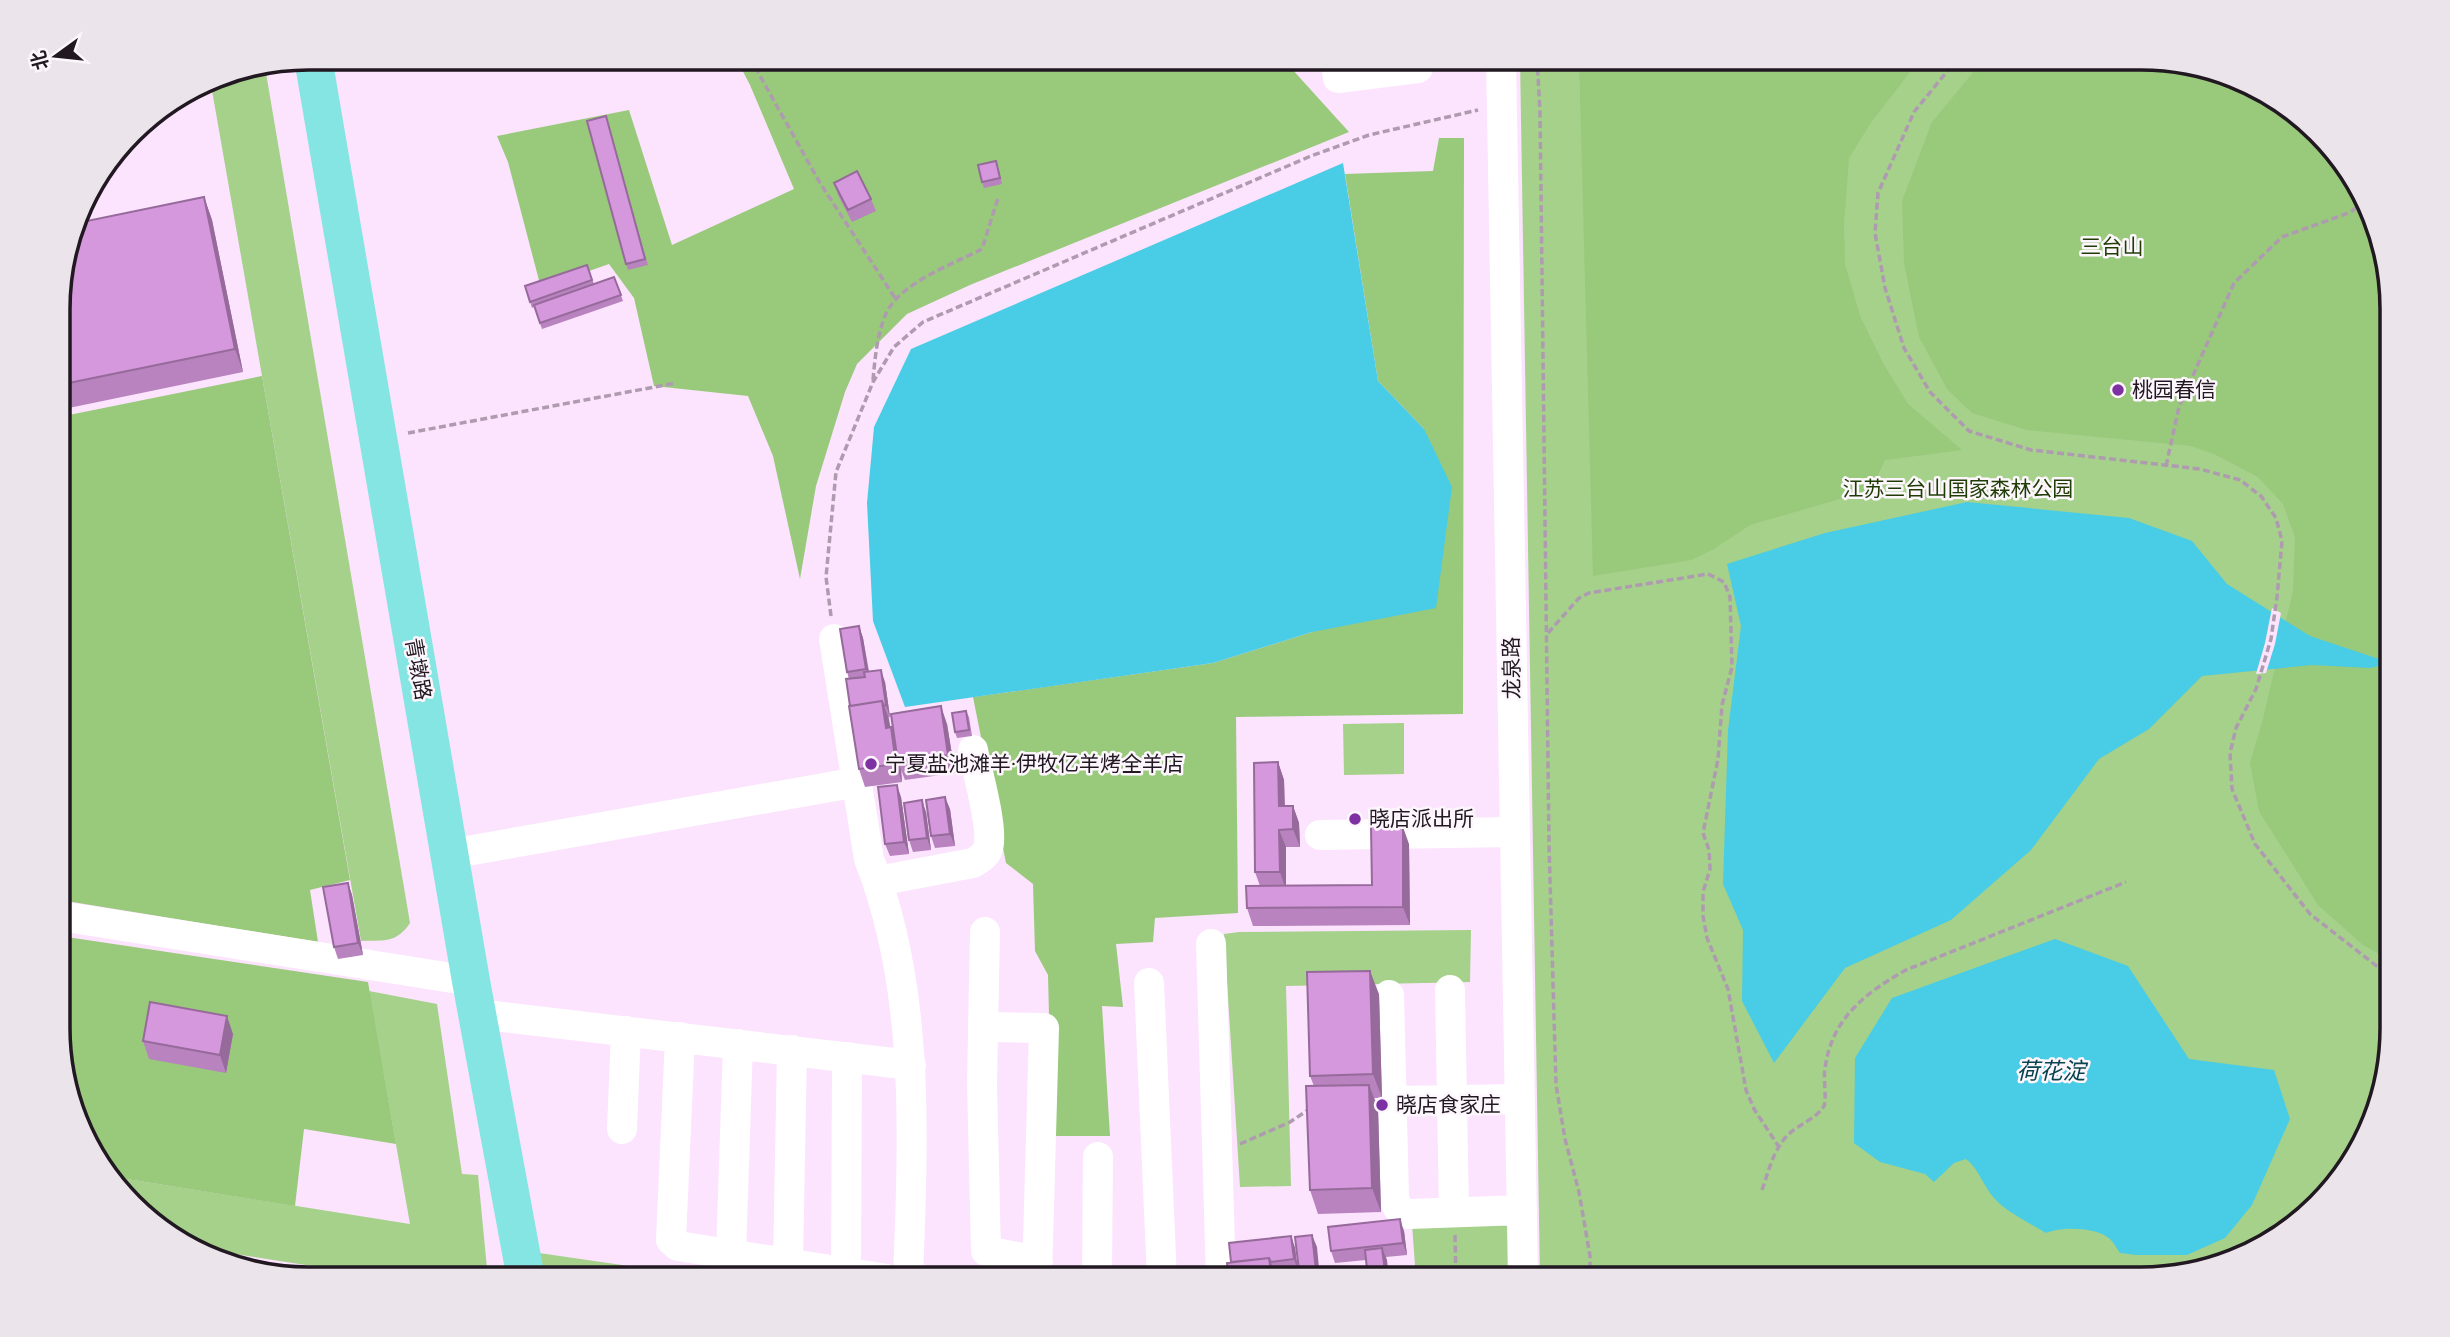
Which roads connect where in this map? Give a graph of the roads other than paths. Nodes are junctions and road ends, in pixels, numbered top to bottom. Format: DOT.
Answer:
graph roads {
  1 [pos="1337,70"];
  2 [pos="1399,70"];
  3 [pos="1501,70"];
  4 [pos="315,71"];
  5 [pos="834,639"];
  6 [pos="973,750"];
  7 [pos="858,782"];
  8 [pos="1515,832"];
  9 [pos="1320,835"];
  10 [pos="450,854"];
  11 [pos="878,881"];
  12 [pos="70,918"];
  13 [pos="985,932"];
  14 [pos="1211,944"];
  15 [pos="1149,984"];
  16 [pos="1450,990"];
  17 [pos="1389,995"];
  18 [pos="474,997"];
  19 [pos="983,1027"];
  20 [pos="626,1031"];
  21 [pos="680,1037"];
  22 [pos="738,1044"];
  23 [pos="792,1051"];
  24 [pos="847,1057"];
  25 [pos="911,1065"];
  26 [pos="1520,1099"];
  27 [pos="1452,1100"];
  28 [pos="1392,1101"];
  29 [pos="622,1129"];
  30 [pos="1098,1157"];
  31 [pos="1522,1210"];
  32 [pos="1454,1212"];
  33 [pos="731,1254"];
  34 [pos="788,1263"];
  35 [pos="1523,1266"];
  36 [pos="524,1267"];
  37 [pos="812,1267"];
  38 [pos="846,1267"];
  39 [pos="908,1267"];
  40 [pos="1028,1267"];
  41 [pos="1037,1267"];
  42 [pos="1097,1267"];
  43 [pos="1161,1267"];
  44 [pos="1221,1267"];
  1 -- 2 [label="street"];
  3 -- 8 [label="street, 龙泉路"];
  4 -- 10 [label="main road, 青墩路"];
  5 -- 7 [label="street"];
  6 -- 11 [label="street"];
  7 -- 10 [label="street"];
  7 -- 11 [label="street"];
  8 -- 9 [label="street"];
  8 -- 26 [label="street, 龙泉路"];
  10 -- 18 [label="main road, 青墩路"];
  11 -- 25 [label="street"];
  12 -- 18 [label="street"];
  13 -- 19 [label="street"];
  14 -- 44 [label="street"];
  15 -- 43 [label="street"];
  16 -- 27 [label="street"];
  17 -- 28 [label="street"];
  18 -- 20 [label="street"];
  18 -- 36 [label="main road, 青墩路"];
  19 -- 40 [label="street"];
  19 -- 41 [label="street"];
  20 -- 21 [label="street"];
  20 -- 29 [label="street"];
  21 -- 22 [label="street"];
  21 -- 33 [label="street"];
  22 -- 23 [label="street"];
  22 -- 33 [label="street"];
  23 -- 24 [label="street"];
  23 -- 34 [label="street"];
  24 -- 25 [label="street"];
  24 -- 38 [label="street"];
  25 -- 39 [label="street"];
  26 -- 27 [label="street"];
  26 -- 31 [label="street, 龙泉路"];
  27 -- 28 [label="street"];
  27 -- 32 [label="street"];
  28 -- 32 [label="street"];
  30 -- 42 [label="street"];
  31 -- 32 [label="street"];
  31 -- 35 [label="street, 龙泉路"];
  33 -- 34 [label="street"];
  34 -- 37 [label="street"];
}
